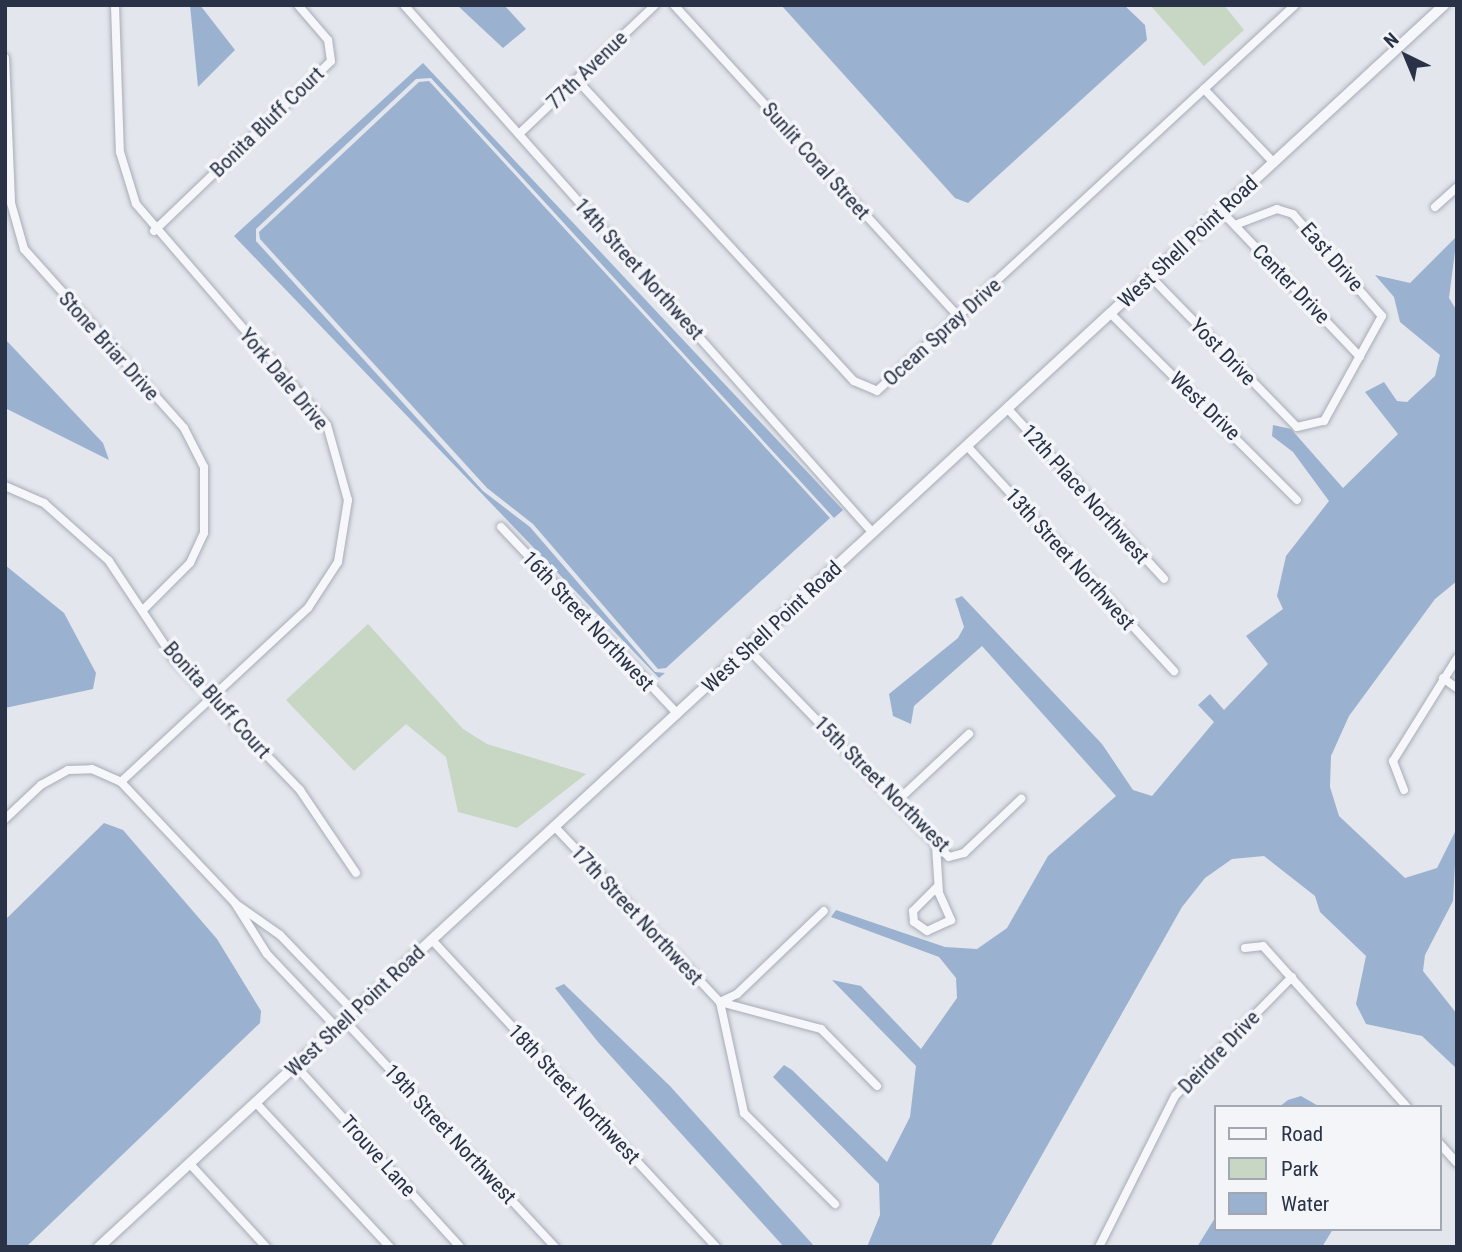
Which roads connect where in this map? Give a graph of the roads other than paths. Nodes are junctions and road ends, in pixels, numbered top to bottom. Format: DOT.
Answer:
graph roads {
  1 [pos="115,5"];
  2 [pos="298,5"];
  3 [pos="404,5"];
  4 [pos="655,5"];
  5 [pos="674,5"];
  6 [pos="1295,5"];
  7 [pos="1444,5"];
  8 [pos="5,58"];
  9 [pos="577,80"];
  10 [pos="1204,89"];
  11 [pos="6,113"];
  12 [pos="519,134"];
  13 [pos="1274,163"];
  14 [pos="1457,187"];
  15 [pos="1435,207"];
  16 [pos="1222,212"];
  17 [pos="1235,225"];
  18 [pos="154,231"];
  19 [pos="1151,277"];
  20 [pos="1111,313"];
  21 [pos="959,317"];
  22 [pos="1360,357"];
  23 [pos="1007,408"];
  24 [pos="967,446"];
  25 [pos="5,486"];
  26 [pos="1297,500"];
  27 [pos="501,527"];
  28 [pos="873,533"];
  29 [pos="1164,579"];
  30 [pos="143,610"];
  31 [pos="748,649"];
  32 [pos="1457,658"];
  33 [pos="1174,671"];
  34 [pos="1443,678"];
  35 [pos="1457,688"];
  36 [pos="210,698"];
  37 [pos="678,714"];
  38 [pos="969,734"];
  39 [pos="121,782"];
  40 [pos="1404,790"];
  41 [pos="1021,799"];
  42 [pos="896,802"];
  43 [pos="5,819"];
  44 [pos="555,827"];
  45 [pos="936,846"];
  46 [pos="356,873"];
  47 [pos="938,886"];
  48 [pos="235,903"];
  49 [pos="824,911"];
  50 [pos="432,940"];
  51 [pos="1245,948"];
  52 [pos="1292,977"];
  53 [pos="720,1002"];
  54 [pos="354,1012"];
  55 [pos="341,1024"];
  56 [pos="296,1066"];
  57 [pos="877,1086"];
  58 [pos="256,1103"];
  59 [pos="1405,1105"];
  60 [pos="1441,1145"];
  61 [pos="1457,1163"];
  62 [pos="190,1164"];
  63 [pos="835,1204"];
  64 [pos="99,1247"];
  65 [pos="266,1247"];
  66 [pos="390,1247"];
  67 [pos="460,1247"];
  68 [pos="555,1247"];
  69 [pos="716,1247"];
  70 [pos="1099,1247"];
  1 -- 18 [label="street, York Dale Drive"];
  2 -- 18 [label="street, Bonita Bluff Court"];
  3 -- 12 [label="street, 14th Street Northwest"];
  4 -- 9 [label="street, 77th Avenue"];
  5 -- 21 [label="street, Sunlit Coral Street"];
  6 -- 10 [label="street, Ocean Spray Drive"];
  7 -- 13 [label="street, West Shell Point Road"];
  8 -- 11 [label="street, Stone Briar Drive"];
  9 -- 12 [label="street, 77th Avenue"];
  9 -- 21 [label="street, Ocean Spray Drive"];
  10 -- 13 [label="street"];
  10 -- 21 [label="street, Ocean Spray Drive"];
  11 -- 30 [label="street, Stone Briar Drive"];
  12 -- 28 [label="street, 14th Street Northwest"];
  13 -- 16 [label="street, West Shell Point Road"];
  14 -- 15 [label="street"];
  16 -- 17 [label="street, Center Drive"];
  16 -- 19 [label="street, West Shell Point Road"];
  17 -- 22 [label="street, Center Drive"];
  17 -- 22 [label="street, East Drive"];
  18 -- 36 [label="street, York Dale Drive"];
  19 -- 20 [label="street, West Shell Point Road"];
  19 -- 22 [label="street, Yost Drive"];
  20 -- 23 [label="street, West Shell Point Road"];
  20 -- 26 [label="street, West Drive"];
  23 -- 24 [label="street, West Shell Point Road"];
  23 -- 29 [label="street, 12th Place Northwest"];
  24 -- 28 [label="street, West Shell Point Road"];
  24 -- 33 [label="street, 13th Street Northwest"];
  25 -- 30 [label="street, Bonita Bluff Court"];
  27 -- 37 [label="street, 16th Street Northwest"];
  28 -- 31 [label="street, West Shell Point Road"];
  30 -- 36 [label="street, Bonita Bluff Court"];
  31 -- 37 [label="street, West Shell Point Road"];
  31 -- 42 [label="street, 15th Street Northwest"];
  32 -- 34 [label="street"];
  34 -- 35 [label="street"];
  34 -- 40 [label="street"];
  36 -- 39 [label="street, York Dale Drive"];
  36 -- 46 [label="street, Bonita Bluff Court"];
  37 -- 44 [label="street, West Shell Point Road"];
  38 -- 42 [label="street"];
  39 -- 43 [label="street"];
  39 -- 48 [label="street"];
  41 -- 45 [label="street, 15th Street Northwest"];
  42 -- 45 [label="street, 15th Street Northwest"];
  44 -- 50 [label="street, West Shell Point Road"];
  44 -- 53 [label="street, 17th Street Northwest"];
  45 -- 47 [label="street"];
  47 -- 47 [label="street"];
  48 -- 54 [label="street"];
  48 -- 55 [label="street, 19th Street Northwest"];
  49 -- 53 [label="street"];
  50 -- 54 [label="street, West Shell Point Road"];
  50 -- 69 [label="street, 18th Street Northwest"];
  51 -- 52 [label="street"];
  52 -- 59 [label="street"];
  52 -- 70 [label="street, Deirdre Drive"];
  53 -- 57 [label="street"];
  53 -- 63 [label="street"];
  54 -- 55 [label="street, West Shell Point Road"];
  55 -- 56 [label="street, West Shell Point Road"];
  55 -- 68 [label="street, 19th Street Northwest"];
  56 -- 58 [label="street, West Shell Point Road"];
  56 -- 67 [label="street, Trouve Lane"];
  58 -- 62 [label="street, West Shell Point Road"];
  58 -- 66 [label="street"];
  60 -- 61 [label="street"];
  62 -- 64 [label="street, West Shell Point Road"];
  62 -- 65 [label="street"];
}
